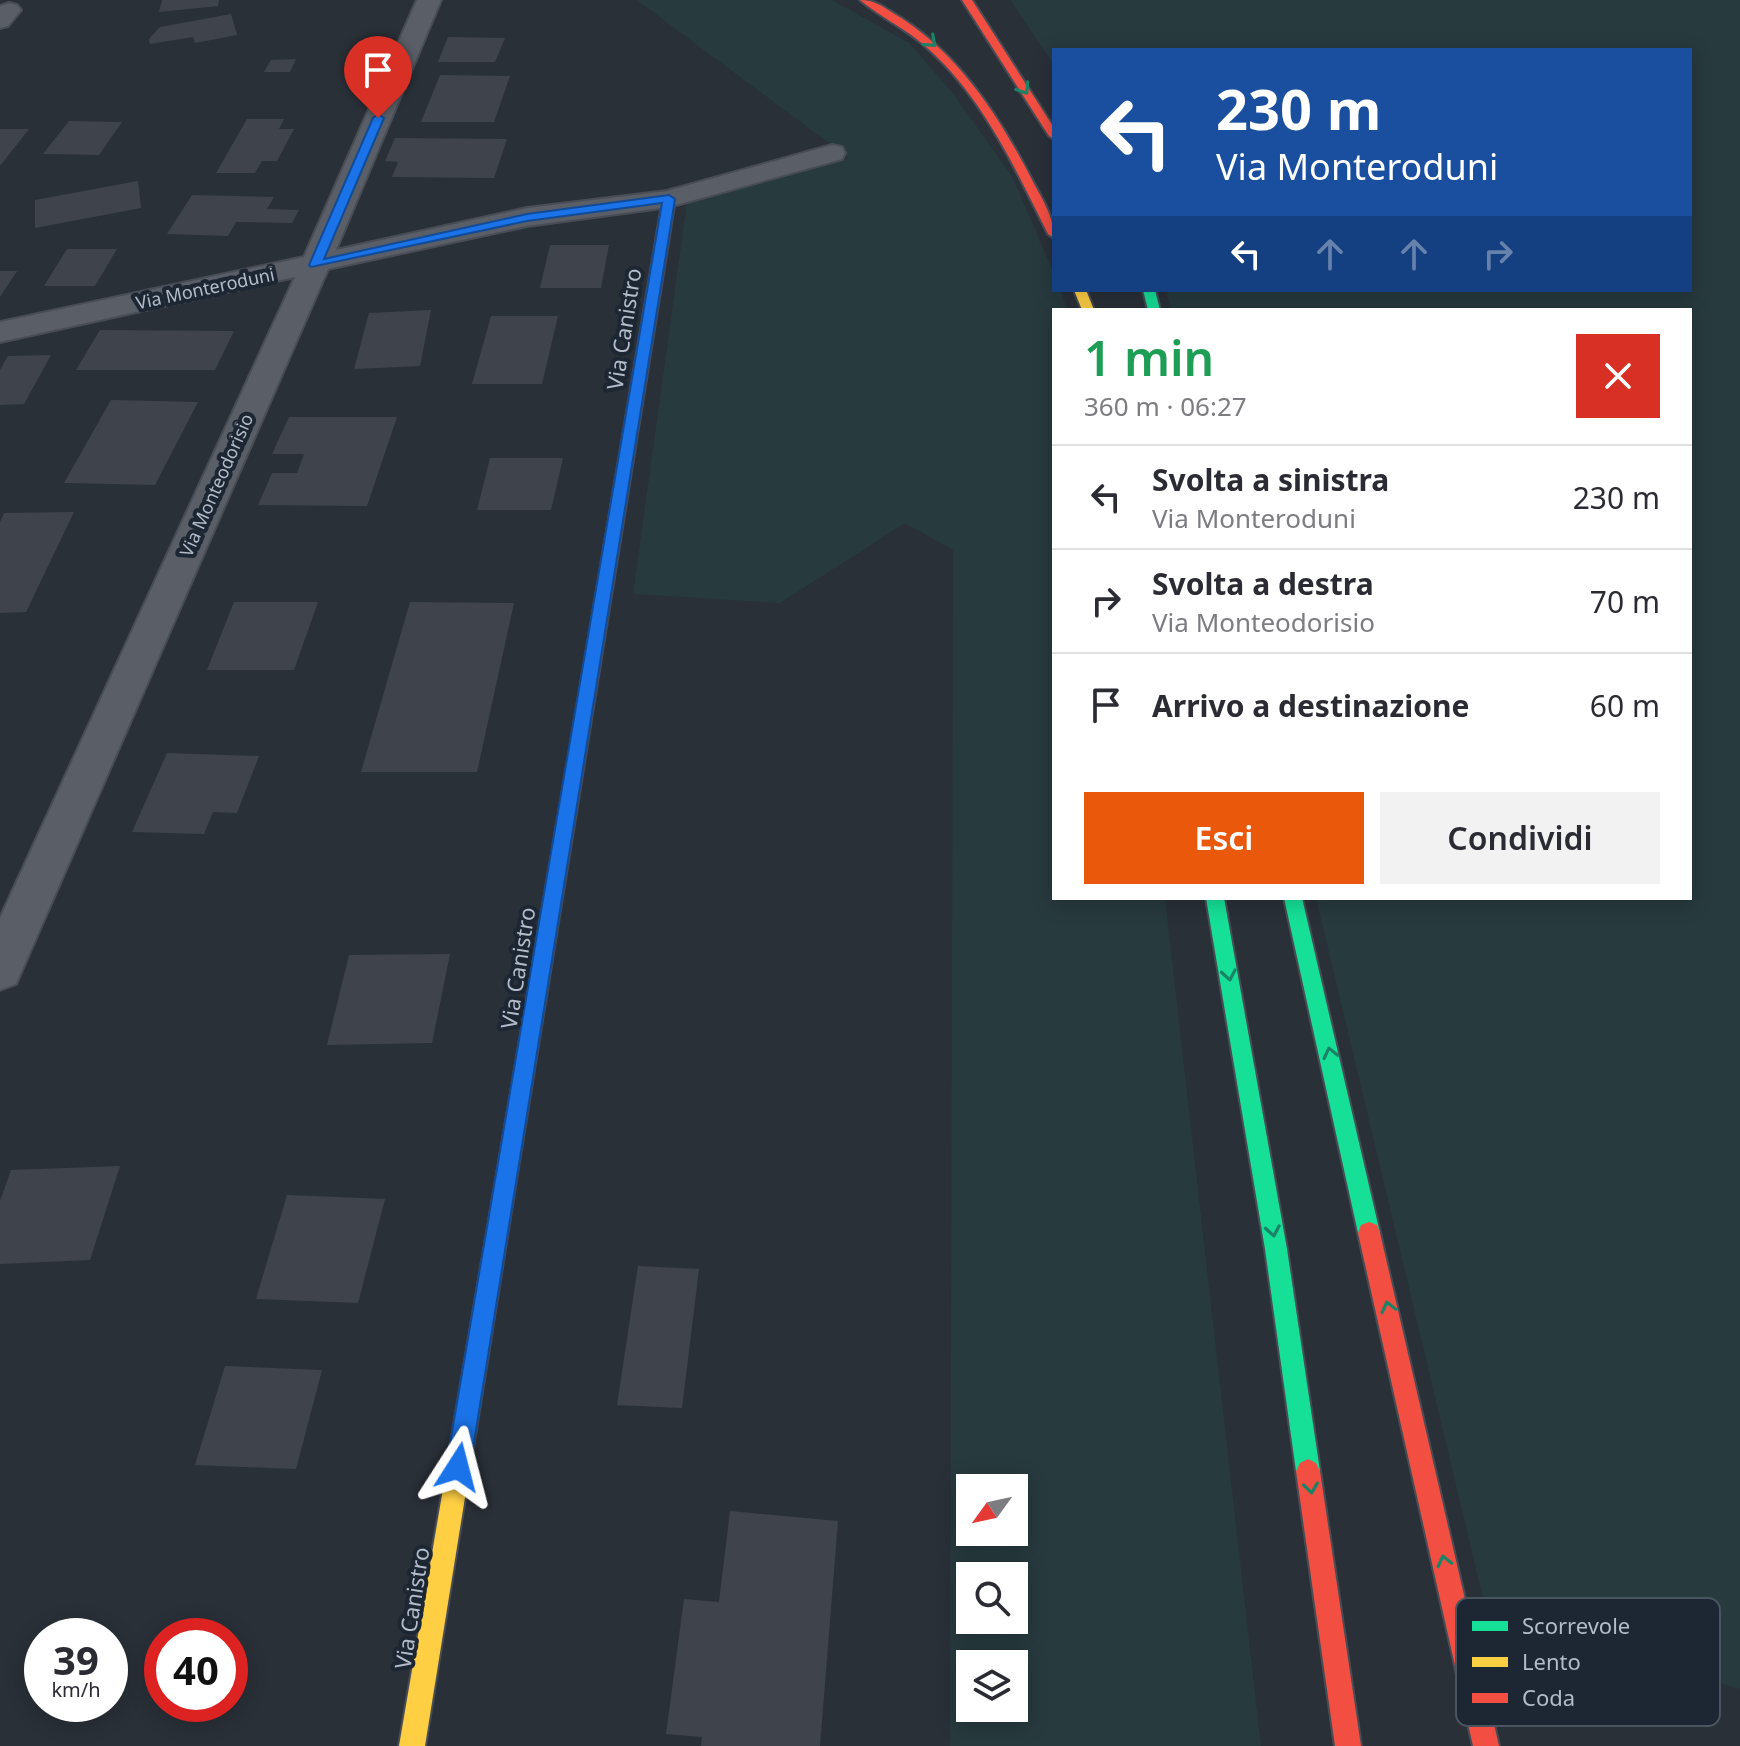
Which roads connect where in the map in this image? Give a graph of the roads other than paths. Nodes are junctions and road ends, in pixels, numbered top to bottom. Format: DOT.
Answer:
graph roads {
  1 [pos="429,0"];
  2 [pos="865,0"];
  3 [pos="967,0"];
  4 [pos="1052,133"];
  5 [pos="832,153"];
  6 [pos="669,199"];
  7 [pos="1052,230"];
  8 [pos="315,265"];
  9 [pos="0,332"];
  10 [pos="1215,900"];
  11 [pos="1293,900"];
  12 [pos="0,969"];
  13 [pos="1456,1614"];
  14 [pos="1481,1726"];
  15 [pos="412,1746"];
  16 [pos="1348,1746"];
  17 [pos="1486,1746"];
  1 -- 8 [label="street, Via Monteodorisio"];
  2 -- 7 [label="main road, one-way"];
  3 -- 4 [label="main road, one-way"];
  5 -- 6 [label="street, Via Monteroduni"];
  6 -- 8 [label="street, Via Monteroduni"];
  6 -- 15 [label="main road, Via Canistro"];
  8 -- 9 [label="street, Via Monteroduni"];
  8 -- 12 [label="street, Via Monteodorisio"];
  10 -- 16 [label="main road, one-way"];
  13 -- 11 [label="main road, one-way"];
  17 -- 14 [label="main road, one-way"];
}
